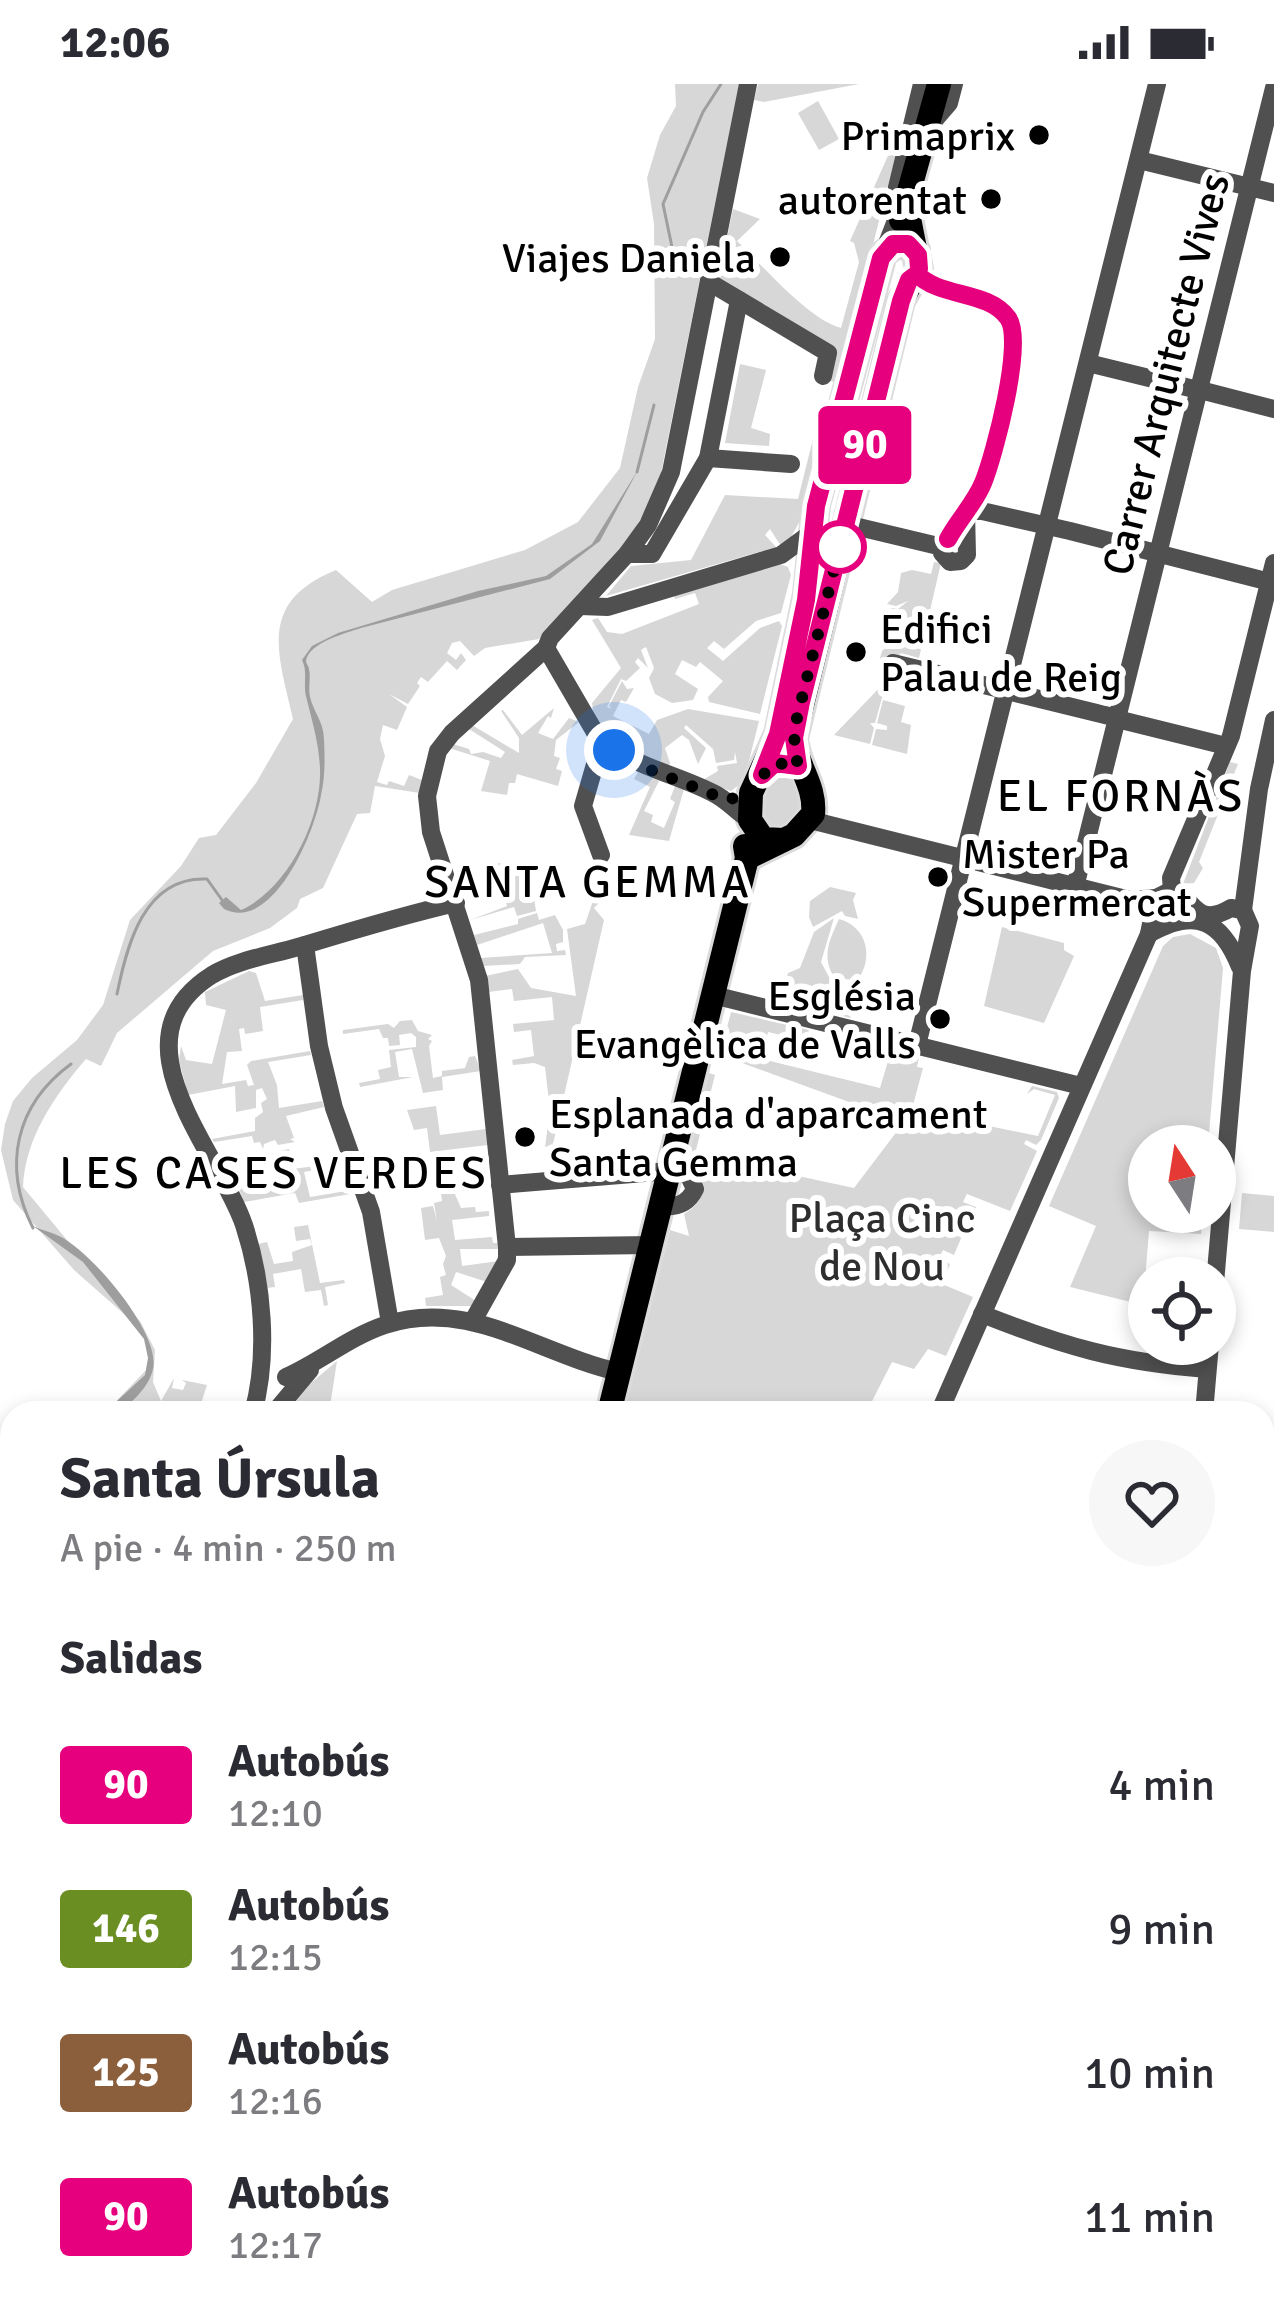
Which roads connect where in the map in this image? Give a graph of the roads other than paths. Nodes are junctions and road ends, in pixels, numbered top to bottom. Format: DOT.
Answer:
graph roads {
  1 [pos="748,84"];
  2 [pos="922,84"];
  3 [pos="939,84"];
  4 [pos="954,84"];
  5 [pos="1157,84"];
  6 [pos="1274,88"];
  7 [pos="928,127"];
  8 [pos="1139,160"];
  9 [pos="1249,187"];
  10 [pos="1274,193"];
  11 [pos="907,208"];
  12 [pos="885,253"];
  13 [pos="914,268"];
  14 [pos="709,282"];
  15 [pos="739,300"];
  16 [pos="1092,364"];
  17 [pos="823,376"];
  18 [pos="1274,409"];
  19 [pos="708,458"];
  20 [pos="791,464"];
  21 [pos="966,511"];
  22 [pos="846,524"];
  23 [pos="1047,526"];
  24 [pos="811,532"];
  25 [pos="627,554"];
  26 [pos="1158,554"];
  27 [pos="781,555"];
  28 [pos="1273,576"];
  29 [pos="806,600"];
  30 [pos="580,606"];
  31 [pos="546,648"];
  32 [pos="892,663"];
  33 [pos="1274,720"];
  34 [pos="602,740"];
  35 [pos="1218,744"];
  36 [pos="798,766"];
  37 [pos="747,789"];
  38 [pos="810,820"];
  39 [pos="752,824"];
  40 [pos="783,840"];
  41 [pos="601,855"];
  42 [pos="747,857"];
  43 [pos="963,859"];
  44 [pos="1076,886"];
  45 [pos="456,903"];
  46 [pos="1168,909"];
  47 [pos="1235,925"];
  48 [pos="1274,928"];
  49 [pos="305,945"];
  50 [pos="713,995"];
  51 [pos="917,1045"];
  52 [pos="1082,1086"];
  53 [pos="669,1172"];
  54 [pos="500,1185"];
  55 [pos="650,1244"];
  56 [pos="506,1255"];
  57 [pos="1217,1257"];
  58 [pos="982,1314"];
  59 [pos="474,1319"];
  60 [pos="390,1323"];
  61 [pos="1208,1365"];
  62 [pos="1208,1369"];
  63 [pos="619,1372"];
  64 [pos="263,1375"];
  65 [pos="282,1397"];
  66 [pos="256,1401"];
  67 [pos="612,1401"];
  68 [pos="944,1401"];
  69 [pos="1205,1401"];
  1 -- 14 [label="street"];
  2 -- 12 [label="street"];
  3 -- 7 [label="main road"];
  4 -- 7 [label="street"];
  5 -- 8 [label="street"];
  6 -- 9 [label="street, Carrer Arquitecte Vives"];
  7 -- 11 [label="main road"];
  8 -- 9 [label="street"];
  8 -- 23 [label="street"];
  9 -- 10 [label="street"];
  9 -- 26 [label="street, Carrer Arquitecte Vives"];
  11 -- 12 [label="main road"];
  11 -- 13 [label="main road"];
  12 -- 13 [label="main road"];
  12 -- 13 [label="main road"];
  12 -- 24 [label="main road"];
  13 -- 21 [label="street"];
  13 -- 22 [label="main road"];
  14 -- 15 [label="street"];
  14 -- 25 [label="street"];
  15 -- 17 [label="street"];
  15 -- 19 [label="street"];
  16 -- 18 [label="street"];
  19 -- 20 [label="street"];
  19 -- 25 [label="street"];
  21 -- 22 [label="street"];
  21 -- 23 [label="street"];
  22 -- 36 [label="main road"];
  23 -- 26 [label="street"];
  23 -- 43 [label="street"];
  24 -- 27 [label="street"];
  24 -- 29 [label="main road"];
  25 -- 30 [label="street"];
  26 -- 28 [label="street"];
  26 -- 44 [label="street, Carrer Arquitecte Vives"];
  27 -- 29 [label="street"];
  27 -- 30 [label="street"];
  28 -- 46 [label="street"];
  29 -- 37 [label="main road"];
  30 -- 31 [label="street"];
  31 -- 34 [label="street"];
  31 -- 45 [label="street"];
  32 -- 35 [label="street"];
  33 -- 47 [label="street"];
  34 -- 37 [label="street"];
  34 -- 41 [label="street"];
  36 -- 37 [label="main road"];
  36 -- 38 [label="main road"];
  37 -- 39 [label="main road"];
  38 -- 40 [label="main road"];
  38 -- 43 [label="street"];
  39 -- 40 [label="main road"];
  39 -- 42 [label="main road"];
  40 -- 42 [label="main road"];
  42 -- 50 [label="main road"];
  43 -- 44 [label="street"];
  43 -- 51 [label="street"];
  44 -- 46 [label="street"];
  45 -- 49 [label="street"];
  45 -- 54 [label="street"];
  46 -- 47 [label="street"];
  46 -- 52 [label="street"];
  47 -- 48 [label="street"];
  47 -- 57 [label="street"];
  49 -- 60 [label="street"];
  49 -- 64 [label="street"];
  50 -- 51 [label="street"];
  50 -- 53 [label="main road"];
  51 -- 52 [label="street"];
  52 -- 58 [label="street"];
  53 -- 54 [label="street"];
  53 -- 55 [label="main road"];
  54 -- 56 [label="street"];
  55 -- 56 [label="street"];
  55 -- 63 [label="main road"];
  56 -- 59 [label="street"];
  58 -- 62 [label="street"];
  58 -- 68 [label="street"];
  59 -- 60 [label="street"];
  59 -- 63 [label="street"];
  60 -- 65 [label="street"];
  61 -- 62 [label="street"];
  62 -- 69 [label="street"];
  63 -- 67 [label="main road"];
  64 -- 65 [label="street"];
  64 -- 66 [label="street"];
}
